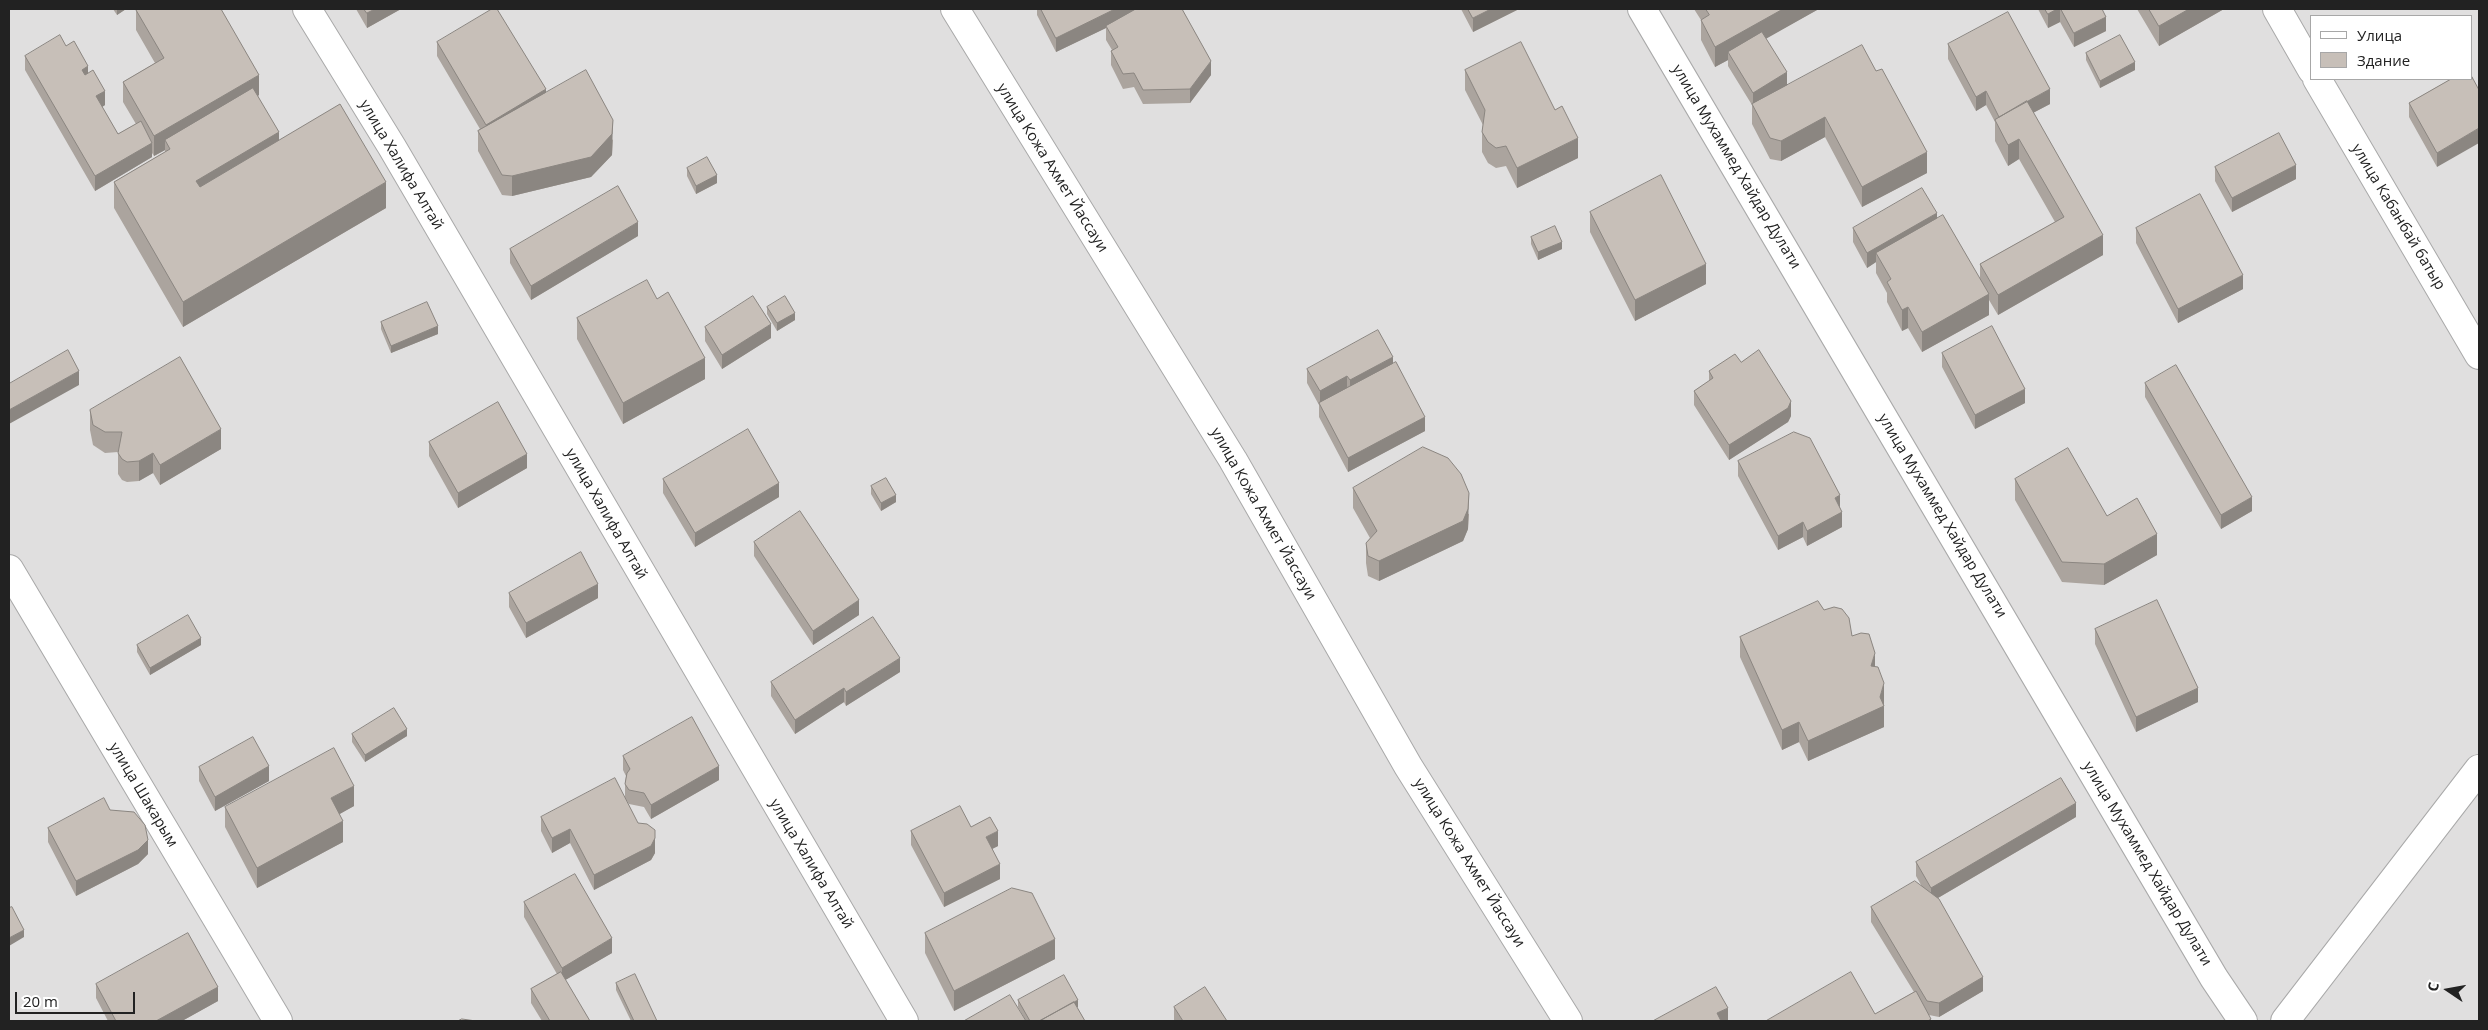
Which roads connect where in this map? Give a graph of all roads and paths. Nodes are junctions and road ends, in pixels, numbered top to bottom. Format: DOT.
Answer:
graph roads {
  1 [pos="307,9"];
  2 [pos="955,9"];
  3 [pos="1642,9"];
  4 [pos="2277,9"];
  5 [pos="2310,67"];
  6 [pos="2318,80"];
  7 [pos="2479,354"];
  8 [pos="9,570"];
  9 [pos="2479,769"];
  10 [pos="278,1021"];
  11 [pos="904,1021"];
  12 [pos="1568,1021"];
  13 [pos="2243,1021"];
  14 [pos="2285,1021"];
  1 -- 11 [label="street, улица Халифа Алтай"];
  2 -- 12 [label="street, улица Кожа Ахмет Йассауи"];
  3 -- 13 [label="street, улица Мухаммед Хайдар Дулати"];
  4 -- 5 [label="street"];
  6 -- 7 [label="street, улица Кабанбай батыр"];
  8 -- 10 [label="street, улица Шакарым"];
  9 -- 14 [label="street"];
}
